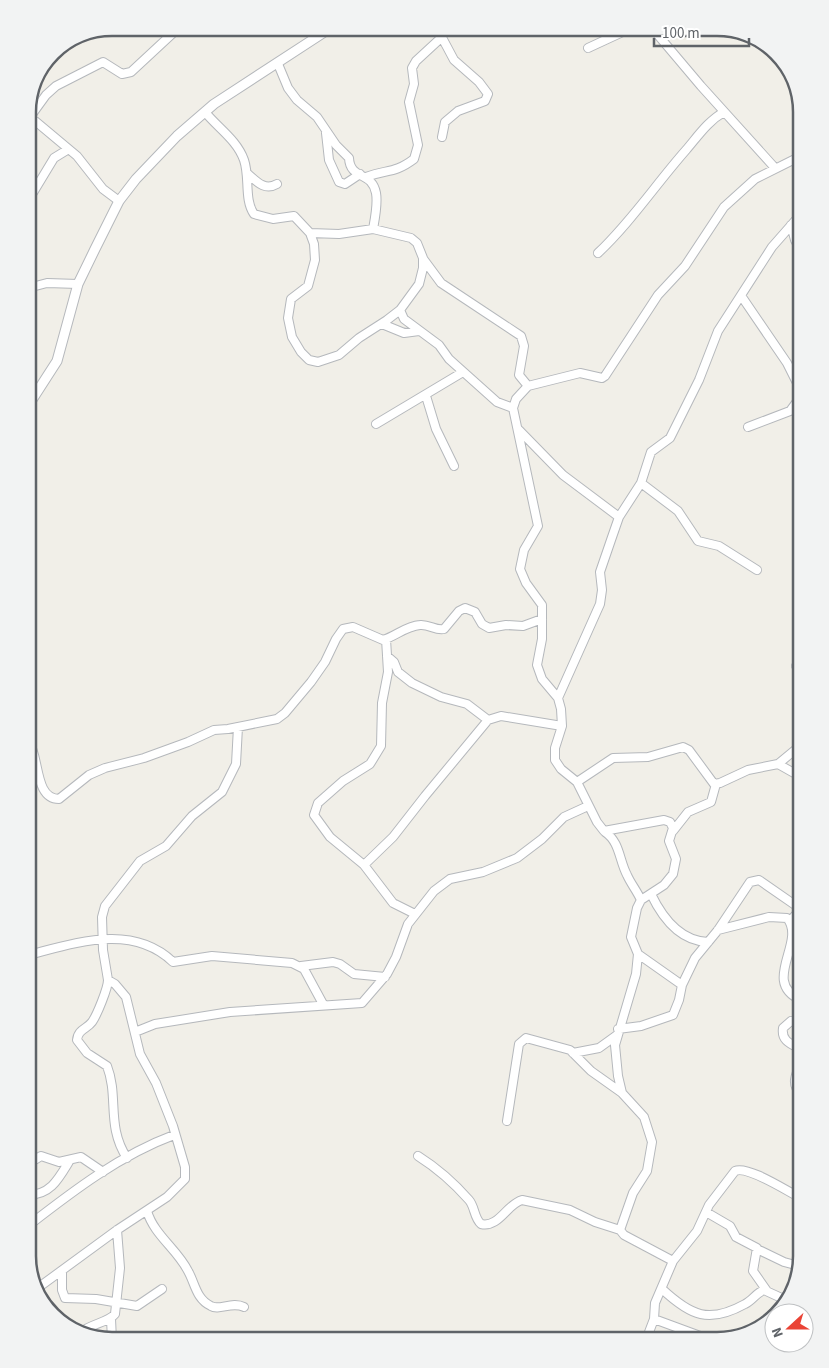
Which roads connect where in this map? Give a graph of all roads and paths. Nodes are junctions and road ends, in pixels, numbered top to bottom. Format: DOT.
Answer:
graph roads {
  1 [pos="167,36"];
  2 [pos="320,36"];
  3 [pos="438,36"];
  4 [pos="441,36"];
  5 [pos="614,36"];
  6 [pos="659,36"];
  7 [pos="588,48"];
  8 [pos="278,64"];
  9 [pos="36,108"];
  10 [pos="205,112"];
  11 [pos="724,112"];
  12 [pos="36,122"];
  13 [pos="326,130"];
  14 [pos="442,137"];
  15 [pos="67,150"];
  16 [pos="793,160"];
  17 [pos="775,168"];
  18 [pos="248,174"];
  19 [pos="363,176"];
  20 [pos="277,184"];
  21 [pos="36,188"];
  22 [pos="119,201"];
  23 [pos="791,225"];
  24 [pos="373,229"];
  25 [pos="793,232"];
  26 [pos="310,233"];
  27 [pos="598,253"];
  28 [pos="423,258"];
  29 [pos="437,279"];
  30 [pos="78,284"];
  31 [pos="420,284"];
  32 [pos="36,286"];
  33 [pos="742,296"];
  34 [pos="400,310"];
  35 [pos="382,324"];
  36 [pos="419,331"];
  37 [pos="462,372"];
  38 [pos="793,374"];
  39 [pos="528,386"];
  40 [pos="36,394"];
  41 [pos="426,396"];
  42 [pos="793,407"];
  43 [pos="513,408"];
  44 [pos="376,424"];
  45 [pos="748,427"];
  46 [pos="518,430"];
  47 [pos="454,466"];
  48 [pos="641,483"];
  49 [pos="619,517"];
  50 [pos="757,570"];
  51 [pos="542,619"];
  52 [pos="386,639"];
  53 [pos="387,656"];
  54 [pos="558,698"];
  55 [pos="488,720"];
  56 [pos="562,726"];
  57 [pos="238,727"];
  58 [pos="793,752"];
  59 [pos="36,761"];
  60 [pos="778,764"];
  61 [pos="793,772"];
  62 [pos="577,782"];
  63 [pos="716,784"];
  64 [pos="588,806"];
  65 [pos="673,831"];
  66 [pos="605,832"];
  67 [pos="364,865"];
  68 [pos="651,894"];
  69 [pos="641,900"];
  70 [pos="793,903"];
  71 [pos="415,914"];
  72 [pos="793,918"];
  73 [pos="790,921"];
  74 [pos="718,930"];
  75 [pos="793,932"];
  76 [pos="793,932"];
  77 [pos="103,938"];
  78 [pos="708,942"];
  79 [pos="36,953"];
  80 [pos="638,954"];
  81 [pos="301,966"];
  82 [pos="385,977"];
  83 [pos="108,980"];
  84 [pos="682,985"];
  85 [pos="793,995"];
  86 [pos="323,1004"];
  87 [pos="791,1021"];
  88 [pos="135,1032"];
  89 [pos="618,1032"];
  90 [pos="793,1044"];
  91 [pos="573,1053"];
  92 [pos="622,1093"];
  93 [pos="507,1121"];
  94 [pos="174,1135"];
  95 [pos="418,1156"];
  96 [pos="126,1158"];
  97 [pos="36,1159"];
  98 [pos="70,1160"];
  99 [pos="103,1172"];
  100 [pos="36,1194"];
  101 [pos="793,1194"];
  102 [pos="148,1211"];
  103 [pos="706,1212"];
  104 [pos="36,1220"];
  105 [pos="117,1230"];
  106 [pos="620,1230"];
  107 [pos="758,1250"];
  108 [pos="673,1261"];
  109 [pos="792,1264"];
  110 [pos="62,1271"];
  111 [pos="42,1285"];
  112 [pos="162,1289"];
  113 [pos="662,1289"];
  114 [pos="767,1291"];
  115 [pos="780,1297"];
  116 [pos="116,1304"];
  117 [pos="244,1307"];
  118 [pos="111,1319"];
  119 [pos="654,1319"];
  120 [pos="88,1328"];
  121 [pos="112,1332"];
  122 [pos="649,1332"];
  123 [pos="689,1332"];
  1 -- 9 [label="street"];
  2 -- 8 [label="street"];
  3 -- 19 [label="street"];
  4 -- 14 [label="street"];
  5 -- 7 [label="street"];
  6 -- 11 [label="street"];
  8 -- 10 [label="street"];
  8 -- 13 [label="street"];
  10 -- 18 [label="street"];
  10 -- 22 [label="street"];
  11 -- 17 [label="street"];
  11 -- 27 [label="street"];
  12 -- 15 [label="street"];
  13 -- 19 [label="street"];
  13 -- 19 [label="street"];
  15 -- 21 [label="street"];
  15 -- 22 [label="street"];
  16 -- 17 [label="street"];
  17 -- 39 [label="street"];
  18 -- 20 [label="street"];
  18 -- 26 [label="street"];
  19 -- 24 [label="street"];
  22 -- 30 [label="street"];
  23 -- 25 [label="street"];
  23 -- 33 [label="street"];
  24 -- 26 [label="street"];
  24 -- 28 [label="street"];
  26 -- 35 [label="street"];
  28 -- 29 [label="street"];
  28 -- 31 [label="street"];
  29 -- 31 [label="street"];
  29 -- 39 [label="street"];
  30 -- 32 [label="street"];
  30 -- 40 [label="street"];
  31 -- 34 [label="street"];
  33 -- 38 [label="street"];
  33 -- 48 [label="street"];
  34 -- 35 [label="street"];
  34 -- 36 [label="street"];
  35 -- 36 [label="street"];
  36 -- 37 [label="street"];
  37 -- 41 [label="street"];
  37 -- 43 [label="street"];
  39 -- 43 [label="street"];
  41 -- 44 [label="street"];
  41 -- 47 [label="street"];
  42 -- 45 [label="street"];
  43 -- 46 [label="street"];
  46 -- 49 [label="street"];
  46 -- 51 [label="street"];
  48 -- 49 [label="street"];
  48 -- 50 [label="street"];
  49 -- 54 [label="street"];
  51 -- 52 [label="street"];
  51 -- 54 [label="street"];
  52 -- 53 [label="street"];
  52 -- 57 [label="street"];
  53 -- 55 [label="street"];
  53 -- 67 [label="street"];
  54 -- 56 [label="street"];
  55 -- 56 [label="street"];
  55 -- 67 [label="street"];
  56 -- 62 [label="street"];
  57 -- 59 [label="street"];
  57 -- 77 [label="street"];
  58 -- 60 [label="street"];
  60 -- 61 [label="street"];
  60 -- 63 [label="street"];
  62 -- 63 [label="street"];
  62 -- 64 [label="street"];
  63 -- 65 [label="street"];
  64 -- 66 [label="street"];
  64 -- 71 [label="street"];
  65 -- 66 [label="street"];
  65 -- 68 [label="street"];
  66 -- 69 [label="street"];
  67 -- 71 [label="street"];
  68 -- 69 [label="street"];
  68 -- 78 [label="street"];
  69 -- 80 [label="street"];
  70 -- 74 [label="street"];
  71 -- 82 [label="street"];
  72 -- 73 [label="street"];
  73 -- 74 [label="street"];
  73 -- 76 [label="street"];
  74 -- 78 [label="street"];
  75 -- 85 [label="street"];
  77 -- 79 [label="street"];
  77 -- 81 [label="street"];
  77 -- 83 [label="street"];
  78 -- 84 [label="street"];
  80 -- 84 [label="street"];
  80 -- 89 [label="street"];
  81 -- 82 [label="street"];
  81 -- 86 [label="street"];
  82 -- 86 [label="street"];
  83 -- 88 [label="street"];
  83 -- 96 [label="street"];
  84 -- 89 [label="street"];
  86 -- 88 [label="street"];
  87 -- 90 [label="street"];
  88 -- 94 [label="street"];
  89 -- 91 [label="street"];
  89 -- 92 [label="street"];
  91 -- 92 [label="street"];
  91 -- 93 [label="street"];
  92 -- 106 [label="street"];
  94 -- 96 [label="street"];
  94 -- 102 [label="street"];
  95 -- 106 [label="street"];
  96 -- 99 [label="street"];
  97 -- 98 [label="street"];
  98 -- 99 [label="street"];
  98 -- 100 [label="street"];
  99 -- 104 [label="street"];
  101 -- 103 [label="street"];
  102 -- 105 [label="street"];
  102 -- 117 [label="street"];
  103 -- 107 [label="street"];
  103 -- 108 [label="street"];
  105 -- 110 [label="street"];
  105 -- 116 [label="street"];
  106 -- 108 [label="street"];
  107 -- 109 [label="street"];
  107 -- 114 [label="street"];
  108 -- 113 [label="street"];
  110 -- 111 [label="street"];
  110 -- 116 [label="street"];
  112 -- 116 [label="street"];
  113 -- 114 [label="street"];
  113 -- 119 [label="street"];
  114 -- 115 [label="street"];
  116 -- 118 [label="street"];
  118 -- 120 [label="street"];
  118 -- 121 [label="street"];
  119 -- 122 [label="street"];
  119 -- 123 [label="street"];
}
